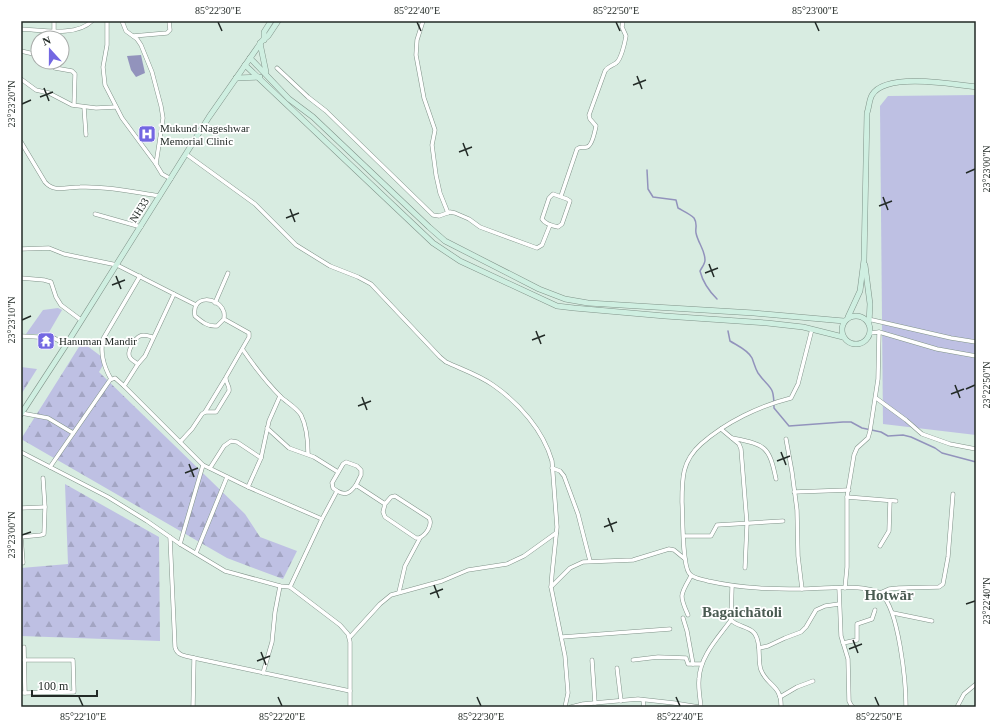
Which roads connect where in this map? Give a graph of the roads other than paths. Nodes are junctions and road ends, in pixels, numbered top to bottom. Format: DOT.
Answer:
graph roads {
  1 [pos="92,21"];
  2 [pos="107,21"];
  3 [pos="122,21"];
  4 [pos="170,21"];
  5 [pos="271,21"];
  6 [pos="278,21"];
  7 [pos="423,21"];
  8 [pos="623,21"];
  9 [pos="21,29"];
  10 [pos="38,30"];
  11 [pos="70,31"];
  12 [pos="133,36"];
  13 [pos="262,42"];
  14 [pos="250,58"];
  15 [pos="245,64"];
  16 [pos="277,68"];
  17 [pos="66,70"];
  18 [pos="266,73"];
  19 [pos="260,77"];
  20 [pos="236,78"];
  21 [pos="21,79"];
  22 [pos="976,87"];
  23 [pos="74,105"];
  24 [pos="84,107"];
  25 [pos="116,107"];
  26 [pos="86,135"];
  27 [pos="21,142"];
  28 [pos="186,154"];
  29 [pos="156,164"];
  30 [pos="170,178"];
  31 [pos="160,196"];
  32 [pos="561,196"];
  33 [pos="448,213"];
  34 [pos="95,214"];
  35 [pos="550,225"];
  36 [pos="140,227"];
  37 [pos="21,249"];
  38 [pos="864,260"];
  39 [pos="117,264"];
  40 [pos="228,273"];
  41 [pos="140,276"];
  42 [pos="21,278"];
  43 [pos="174,294"];
  44 [pos="215,303"];
  45 [pos="196,305"];
  46 [pos="224,319"];
  47 [pos="846,319"];
  48 [pos="868,319"];
  49 [pos="82,320"];
  50 [pos="812,329"];
  51 [pos="870,330"];
  52 [pos="879,332"];
  53 [pos="21,336"];
  54 [pos="152,337"];
  55 [pos="843,337"];
  56 [pos="976,342"];
  57 [pos="66,345"];
  58 [pos="243,350"];
  59 [pos="976,356"];
  60 [pos="138,364"];
  61 [pos="111,379"];
  62 [pos="226,379"];
  63 [pos="124,386"];
  64 [pos="280,396"];
  65 [pos="876,398"];
  66 [pos="205,412"];
  67 [pos="21,414"];
  68 [pos="267,428"];
  69 [pos="721,429"];
  70 [pos="74,433"];
  71 [pos="731,438"];
  72 [pos="786,439"];
  73 [pos="180,442"];
  74 [pos="976,449"];
  75 [pos="21,452"];
  76 [pos="308,454"];
  77 [pos="261,458"];
  78 [pos="203,465"];
  79 [pos="50,467"];
  80 [pos="210,468"];
  81 [pos="552,468"];
  82 [pos="338,472"];
  83 [pos="227,477"];
  84 [pos="43,478"];
  85 [pos="776,480"];
  86 [pos="356,485"];
  87 [pos="248,487"];
  88 [pos="849,490"];
  89 [pos="337,491"];
  90 [pos="794,492"];
  91 [pos="953,494"];
  92 [pos="847,496"];
  93 [pos="890,501"];
  94 [pos="896,502"];
  95 [pos="385,504"];
  96 [pos="45,506"];
  97 [pos="21,508"];
  98 [pos="322,519"];
  99 [pos="783,521"];
  100 [pos="747,524"];
  101 [pos="556,533"];
  102 [pos="684,536"];
  103 [pos="21,537"];
  104 [pos="170,537"];
  105 [pos="420,538"];
  106 [pos="180,544"];
  107 [pos="880,546"];
  108 [pos="196,553"];
  109 [pos="685,559"];
  110 [pos="590,561"];
  111 [pos="23,563"];
  112 [pos="745,568"];
  113 [pos="691,576"];
  114 [pos="280,586"];
  115 [pos="290,587"];
  116 [pos="552,587"];
  117 [pos="732,587"];
  118 [pos="838,588"];
  119 [pos="845,588"];
  120 [pos="802,589"];
  121 [pos="399,592"];
  122 [pos="880,593"];
  123 [pos="839,604"];
  124 [pos="875,610"];
  125 [pos="893,613"];
  126 [pos="688,615"];
  127 [pos="683,618"];
  128 [pos="731,620"];
  129 [pos="932,622"];
  130 [pos="670,629"];
  131 [pos="350,637"];
  132 [pos="562,637"];
  133 [pos="843,643"];
  134 [pos="24,647"];
  135 [pos="759,648"];
  136 [pos="194,658"];
  137 [pos="24,660"];
  138 [pos="592,660"];
  139 [pos="633,660"];
  140 [pos="693,664"];
  141 [pos="702,664"];
  142 [pos="617,668"];
  143 [pos="263,673"];
  144 [pos="813,681"];
  145 [pos="976,684"];
  146 [pos="350,691"];
  147 [pos="23,693"];
  148 [pos="780,698"];
  149 [pos="567,699"];
  150 [pos="643,700"];
  151 [pos="621,701"];
  152 [pos="595,703"];
  153 [pos="681,705"];
  154 [pos="573,706"];
  155 [pos="193,707"];
  156 [pos="350,707"];
  157 [pos="565,707"];
  158 [pos="644,707"];
  159 [pos="700,707"];
  160 [pos="781,707"];
  161 [pos="854,707"];
  162 [pos="906,707"];
  163 [pos="958,707"];
  1 -- 11 [label="street"];
  2 -- 25 [label="street"];
  3 -- 12 [label="street"];
  4 -- 12 [label="street"];
  5 -- 13 [label="main road"];
  6 -- 13 [label="main road, NH33"];
  7 -- 33 [label="street"];
  8 -- 32 [label="street"];
  9 -- 10 [label="street"];
  12 -- 29 [label="street"];
  13 -- 14 [label="main road, NH33"];
  13 -- 18 [label="main road"];
  14 -- 15 [label="main road, NH33"];
  14 -- 18 [label="main road"];
  15 -- 19 [label="main road"];
  15 -- 20 [label="main road, NH33"];
  16 -- 33 [label="street"];
  17 -- 23 [label="street"];
  18 -- 47 [label="main road"];
  19 -- 20 [label="main road"];
  19 -- 50 [label="main road"];
  20 -- 28 [label="main road, NH33"];
  21 -- 23 [label="street"];
  22 -- 38 [label="main road"];
  23 -- 24 [label="street"];
  24 -- 25 [label="street"];
  24 -- 26 [label="street"];
  25 -- 29 [label="street"];
  27 -- 31 [label="street"];
  28 -- 30 [label="main road, NH33"];
  28 -- 81 [label="street"];
  29 -- 30 [label="street"];
  30 -- 31 [label="main road, NH33"];
  31 -- 36 [label="main road, NH33"];
  32 -- 35 [label="street"];
  32 -- 35 [label="street"];
  33 -- 35 [label="street"];
  34 -- 36 [label="street"];
  36 -- 39 [label="main road, NH33"];
  37 -- 39 [label="street"];
  38 -- 47 [label="main road"];
  38 -- 48 [label="main road"];
  39 -- 41 [label="street"];
  39 -- 49 [label="main road, NH33"];
  40 -- 44 [label="street"];
  41 -- 43 [label="street"];
  41 -- 61 [label="street"];
  42 -- 49 [label="street"];
  43 -- 45 [label="street"];
  43 -- 54 [label="street"];
  44 -- 45 [label="street"];
  44 -- 46 [label="street"];
  45 -- 46 [label="street"];
  46 -- 58 [label="street"];
  47 -- 51 [label="main road"];
  47 -- 55 [label="main road"];
  48 -- 51 [label="main road"];
  48 -- 56 [label="street"];
  49 -- 57 [label="main road, NH33"];
  50 -- 55 [label="main road"];
  50 -- 69 [label="street"];
  51 -- 52 [label="street"];
  51 -- 55 [label="main road"];
  52 -- 59 [label="street"];
  52 -- 65 [label="street"];
  53 -- 57 [label="street"];
  54 -- 60 [label="street"];
  54 -- 60 [label="street"];
  57 -- 67 [label="main road, NH33"];
  58 -- 62 [label="street"];
  58 -- 64 [label="street"];
  60 -- 63 [label="street"];
  61 -- 63 [label="street"];
  61 -- 70 [label="street"];
  62 -- 66 [label="street"];
  62 -- 66 [label="street"];
  63 -- 73 [label="street"];
  64 -- 68 [label="street"];
  64 -- 76 [label="street"];
  65 -- 74 [label="street"];
  65 -- 88 [label="street"];
  66 -- 73 [label="street"];
  67 -- 70 [label="street"];
  68 -- 76 [label="street"];
  68 -- 77 [label="street"];
  69 -- 71 [label="street"];
  69 -- 102 [label="street"];
  70 -- 79 [label="street"];
  71 -- 85 [label="street"];
  71 -- 100 [label="street"];
  72 -- 90 [label="street"];
  73 -- 78 [label="street"];
  75 -- 79 [label="street"];
  76 -- 82 [label="street"];
  77 -- 80 [label="street"];
  77 -- 87 [label="street"];
  78 -- 80 [label="street"];
  78 -- 106 [label="street"];
  79 -- 104 [label="street"];
  80 -- 83 [label="street"];
  81 -- 101 [label="street"];
  81 -- 110 [label="street"];
  82 -- 86 [label="street"];
  82 -- 89 [label="street"];
  83 -- 87 [label="street"];
  83 -- 108 [label="street"];
  84 -- 96 [label="street"];
  86 -- 89 [label="street"];
  86 -- 95 [label="street"];
  87 -- 98 [label="street"];
  88 -- 90 [label="street"];
  88 -- 92 [label="street"];
  89 -- 98 [label="street"];
  90 -- 120 [label="street"];
  91 -- 122 [label="street"];
  92 -- 93 [label="street"];
  92 -- 119 [label="street"];
  93 -- 94 [label="street"];
  93 -- 107 [label="street"];
  95 -- 105 [label="street"];
  95 -- 105 [label="street"];
  96 -- 97 [label="street"];
  96 -- 103 [label="street"];
  98 -- 115 [label="street"];
  99 -- 100 [label="street"];
  100 -- 102 [label="street"];
  100 -- 112 [label="street"];
  101 -- 116 [label="street"];
  101 -- 121 [label="street"];
  102 -- 109 [label="street"];
  103 -- 111 [label="street"];
  104 -- 106 [label="street"];
  104 -- 136 [label="street"];
  105 -- 121 [label="street"];
  106 -- 108 [label="street"];
  108 -- 114 [label="street"];
  109 -- 110 [label="street"];
  109 -- 113 [label="street"];
  110 -- 116 [label="street"];
  113 -- 117 [label="street"];
  113 -- 126 [label="street"];
  114 -- 115 [label="street"];
  114 -- 143 [label="street"];
  115 -- 131 [label="street"];
  116 -- 132 [label="street"];
  117 -- 120 [label="street"];
  117 -- 128 [label="street"];
  118 -- 119 [label="street"];
  118 -- 120 [label="street"];
  118 -- 123 [label="street"];
  119 -- 122 [label="street"];
  121 -- 131 [label="street"];
  122 -- 125 [label="street"];
  123 -- 133 [label="street"];
  123 -- 135 [label="street"];
  124 -- 133 [label="street"];
  125 -- 129 [label="street"];
  125 -- 162 [label="street"];
  127 -- 140 [label="street"];
  128 -- 135 [label="street"];
  128 -- 141 [label="street"];
  130 -- 132 [label="street"];
  131 -- 146 [label="street"];
  132 -- 149 [label="street"];
  133 -- 161 [label="street"];
  134 -- 137 [label="street"];
  135 -- 148 [label="street"];
  136 -- 143 [label="street"];
  136 -- 155 [label="street"];
  137 -- 147 [label="street"];
  137 -- 147 [label="street"];
  138 -- 152 [label="street"];
  139 -- 140 [label="street"];
  140 -- 141 [label="street"];
  141 -- 159 [label="street"];
  142 -- 151 [label="street"];
  143 -- 146 [label="street"];
  144 -- 148 [label="street"];
  145 -- 163 [label="street"];
  146 -- 156 [label="street"];
  148 -- 160 [label="street"];
  149 -- 154 [label="street"];
  149 -- 157 [label="street"];
  150 -- 151 [label="street"];
  150 -- 153 [label="street"];
  150 -- 158 [label="street"];
  151 -- 152 [label="street"];
  152 -- 154 [label="street"];
  153 -- 159 [label="street"];
}
